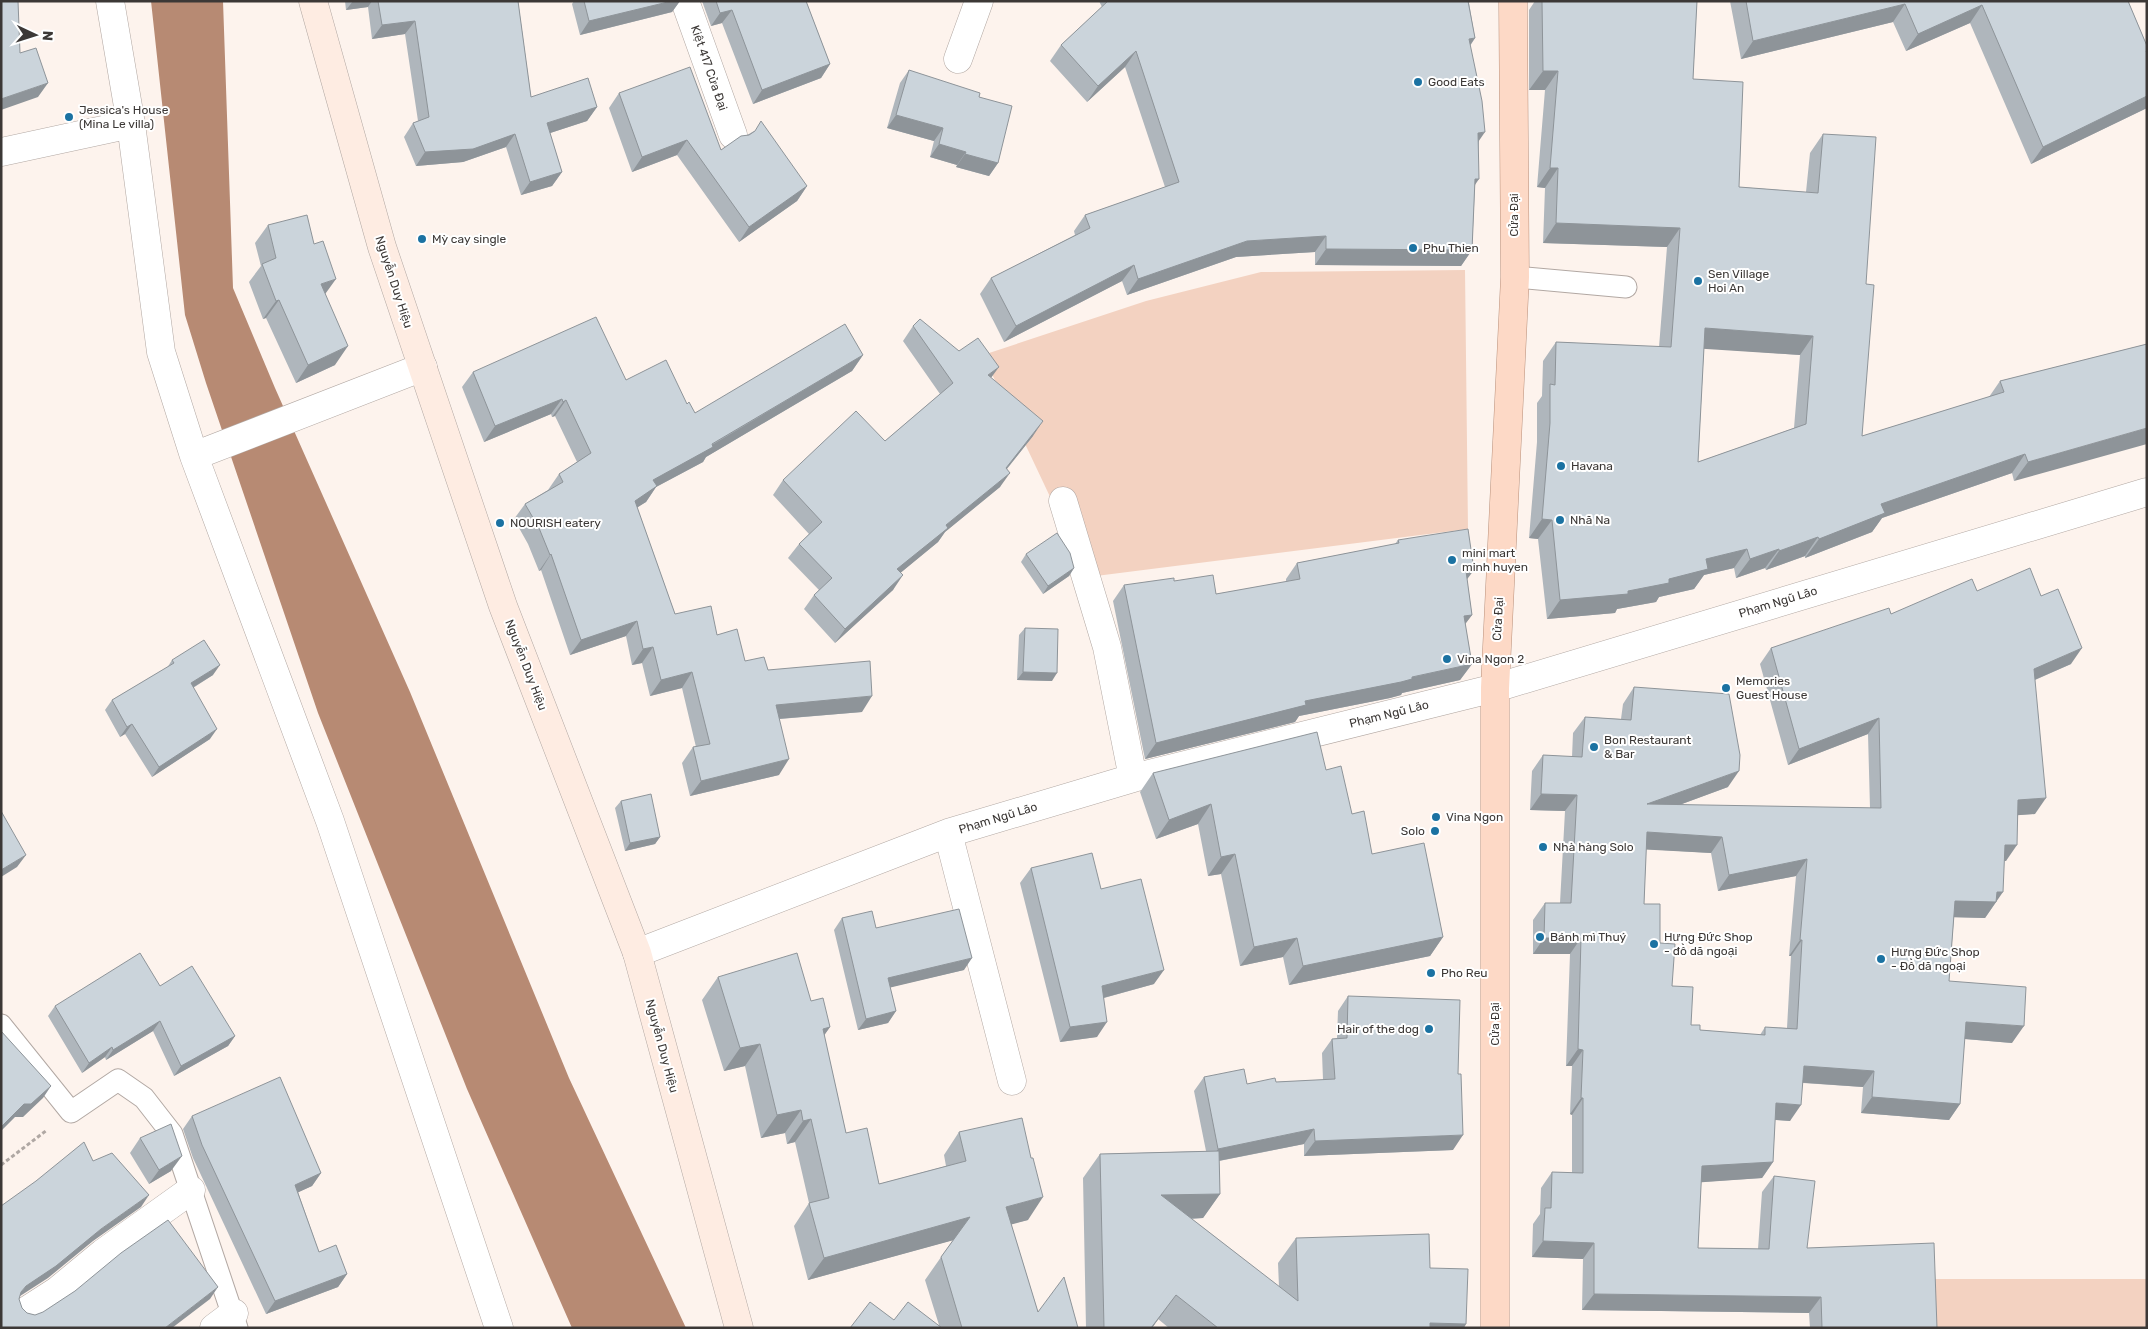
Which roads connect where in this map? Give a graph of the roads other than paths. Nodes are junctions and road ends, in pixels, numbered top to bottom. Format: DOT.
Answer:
graph roads {
  1 [pos="110,1"];
  2 [pos="313,1"];
  3 [pos="685,1"];
  4 [pos="979,1"];
  5 [pos="1513,1"];
  6 [pos="958,60"];
  7 [pos="131,124"];
  8 [pos="733,135"];
  9 [pos="1,152"];
  10 [pos="1515,277"];
  11 [pos="1626,287"];
  12 [pos="422,368"];
  13 [pos="194,456"];
  14 [pos="2147,492"];
  15 [pos="1063,501"];
  16 [pos="1495,688"];
  17 [pos="1133,778"];
  18 [pos="948,833"];
  19 [pos="638,953"];
  20 [pos="1,1025"];
  21 [pos="1012,1081"];
  22 [pos="191,1190"];
  23 [pos="26,1311"];
  24 [pos="228,1323"];
  25 [pos="499,1328"];
  26 [pos="739,1328"];
  27 [pos="1496,1328"];
  1 -- 7 [label="street"];
  2 -- 12 [label="main road, Nguyễn Duy Hiệu"];
  3 -- 8 [label="street, Kiệt 417 Cửa Đại"];
  4 -- 6 [label="street"];
  5 -- 10 [label="main road, Cửa Đại"];
  7 -- 9 [label="street"];
  7 -- 13 [label="street"];
  10 -- 11 [label="lane"];
  10 -- 16 [label="main road, Cửa Đại"];
  12 -- 13 [label="street"];
  12 -- 19 [label="main road, Nguyễn Duy Hiệu"];
  13 -- 25 [label="street"];
  14 -- 16 [label="street, Phạm Ngũ Lão"];
  15 -- 17 [label="street"];
  16 -- 17 [label="street, Phạm Ngũ Lão"];
  16 -- 27 [label="main road, Cửa Đại"];
  17 -- 18 [label="street, Phạm Ngũ Lão"];
  18 -- 19 [label="street, Phạm Ngũ Lão"];
  18 -- 21 [label="street"];
  19 -- 26 [label="main road, Nguyễn Duy Hiệu"];
  20 -- 22 [label="lane"];
  22 -- 23 [label="street"];
  22 -- 24 [label="lane"];
}
